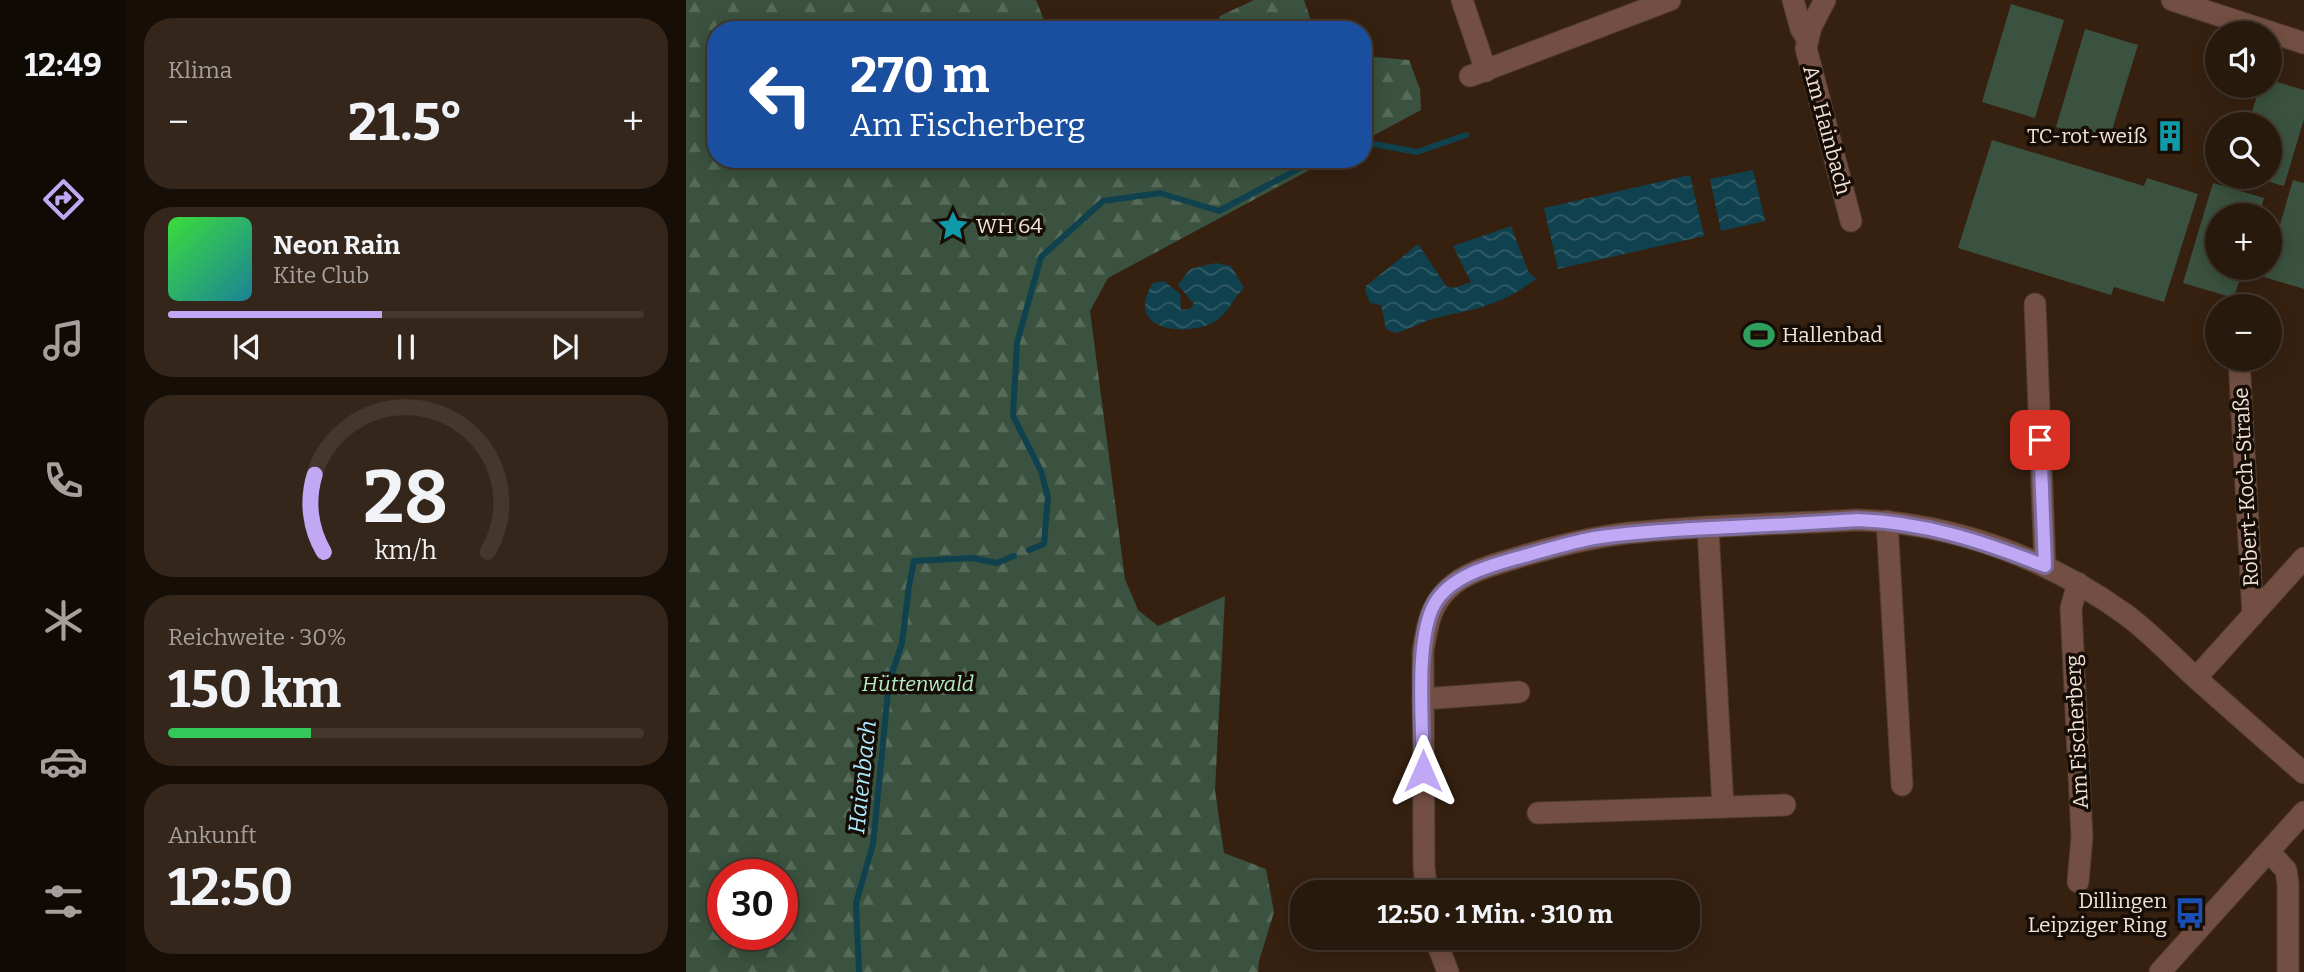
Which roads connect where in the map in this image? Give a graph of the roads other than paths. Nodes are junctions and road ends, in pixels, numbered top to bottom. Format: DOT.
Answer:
graph roads {
  1 [pos="1462,0"];
  2 [pos="1670,0"];
  3 [pos="1793,0"];
  4 [pos="1825,0"];
  5 [pos="2172,0"];
  6 [pos="1807,38"];
  7 [pos="2304,44"];
  8 [pos="1851,221"];
  9 [pos="2035,304"];
  10 [pos="2240,371"];
  11 [pos="1887,521"];
  12 [pos="1708,528"];
  13 [pos="2304,558"];
  14 [pos="2045,566"];
  15 [pos="2078,583"];
  16 [pos="2253,615"];
  17 [pos="2196,678"];
  18 [pos="1519,692"];
  19 [pos="1423,699"];
  20 [pos="2304,773"];
  21 [pos="1902,785"];
  22 [pos="1785,805"];
  23 [pos="1723,807"];
  24 [pos="1538,813"];
  25 [pos="2304,813"];
  26 [pos="2304,833"];
  27 [pos="2274,856"];
  28 [pos="1426,880"];
  29 [pos="2078,882"];
  30 [pos="1440,950"];
  31 [pos="1448,972"];
  32 [pos="2160,972"];
  33 [pos="2178,972"];
  34 [pos="2288,972"];
  1 -- 2 [label="street"];
  3 -- 6 [label="street"];
  4 -- 6 [label="street, Am Hainbach"];
  5 -- 7 [label="street"];
  6 -- 8 [label="street, Am Hainbach"];
  9 -- 14 [label="street"];
  10 -- 16 [label="street, Robert-Koch-Straße"];
  11 -- 12 [label="street"];
  11 -- 14 [label="street"];
  11 -- 21 [label="street"];
  12 -- 19 [label="street"];
  12 -- 23 [label="street"];
  13 -- 16 [label="street, Robert-Koch-Straße"];
  14 -- 15 [label="street"];
  15 -- 17 [label="street"];
  15 -- 29 [label="street, Am Fischerberg"];
  16 -- 17 [label="street, Robert-Koch-Straße"];
  17 -- 20 [label="street"];
  18 -- 19 [label="street"];
  19 -- 28 [label="street"];
  22 -- 23 [label="street"];
  23 -- 24 [label="street"];
  25 -- 27 [label="street"];
  26 -- 27 [label="street"];
  27 -- 32 [label="street"];
  27 -- 33 [label="street"];
  27 -- 34 [label="street"];
  30 -- 31 [label="street"];
}
